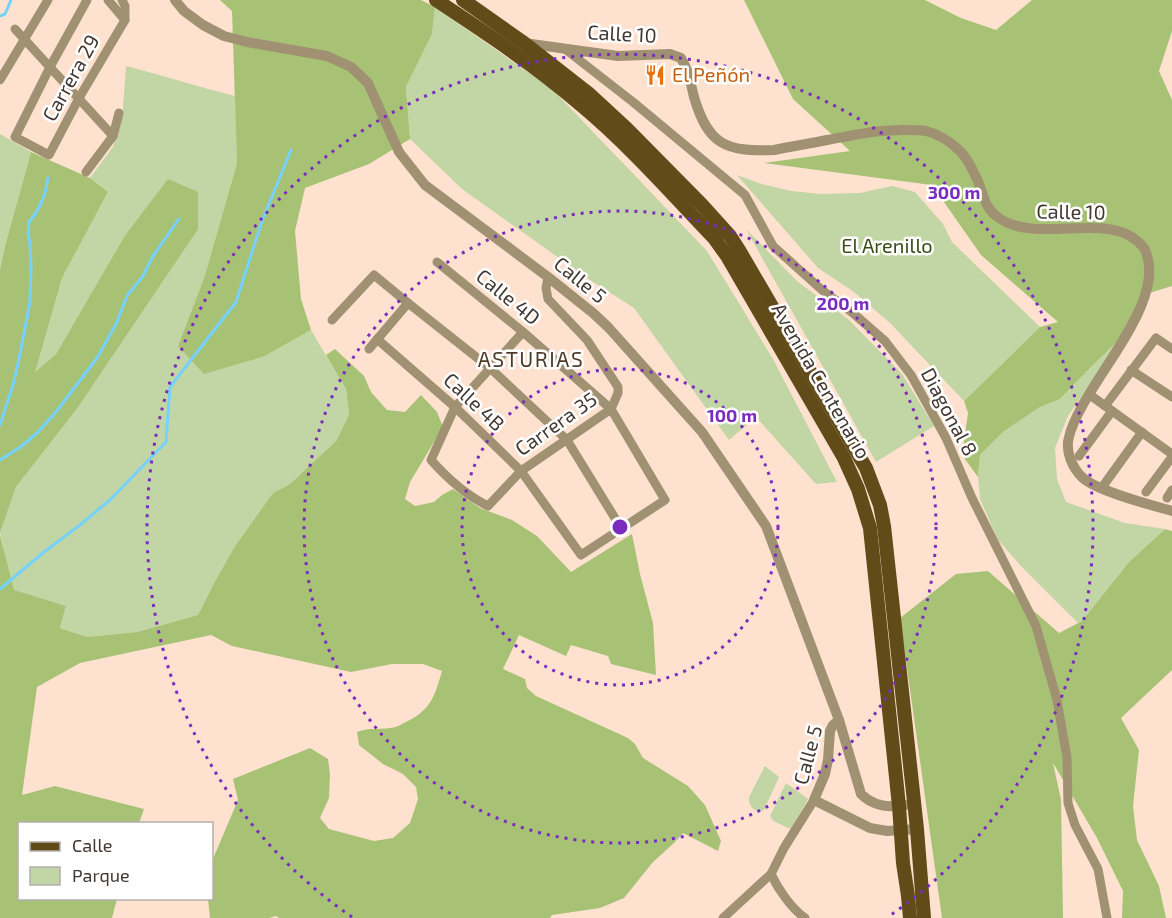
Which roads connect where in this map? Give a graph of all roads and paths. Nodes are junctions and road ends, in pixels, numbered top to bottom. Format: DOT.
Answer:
graph roads {
  1 [pos="48,0"];
  2 [pos="87,0"];
  3 [pos="108,0"];
  4 [pos="122,0"];
  5 [pos="175,0"];
  6 [pos="436,0"];
  7 [pos="463,0"];
  8 [pos="124,20"];
  9 [pos="15,29"];
  10 [pos="494,38"];
  11 [pos="24,39"];
  12 [pos="524,43"];
  13 [pos="563,47"];
  14 [pos="50,67"];
  15 [pos="0,80"];
  16 [pos="79,98"];
  17 [pos="119,113"];
  18 [pos="113,136"];
  19 [pos="86,172"];
  20 [pos="437,262"];
  21 [pos="548,277"];
  22 [pos="409,305"];
  23 [pos="332,320"];
  24 [pos="523,332"];
  25 [pos="377,339"];
  26 [pos="369,349"];
  27 [pos="1172,349"];
  28 [pos="490,368"];
  29 [pos="1131,370"];
  30 [pos="1090,395"];
  31 [pos="1172,397"];
  32 [pos="455,407"];
  33 [pos="1109,408"];
  34 [pos="611,409"];
  35 [pos="1142,432"];
  36 [pos="567,440"];
  37 [pos="1172,455"];
  38 [pos="1079,456"];
  39 [pos="521,471"];
  40 [pos="1103,486"];
  41 [pos="1146,492"];
  42 [pos="1172,511"];
  43 [pos="621,528"];
  44 [pos="839,720"];
  45 [pos="814,800"];
  46 [pos="913,803"];
  47 [pos="899,806"];
  48 [pos="917,829"];
  49 [pos="901,831"];
  50 [pos="771,874"];
  51 [pos="924,916"];
  52 [pos="910,917"];
  53 [pos="723,918"];
  54 [pos="805,918"];
  55 [pos="1107,918"];
  1 -- 11 [label="street"];
  2 -- 14 [label="street"];
  3 -- 8 [label="street"];
  4 -- 8 [label="street"];
  5 -- 21 [label="street, Calle 5"];
  6 -- 10 [label="main road, Avenida Centenario"];
  7 -- 12 [label="main road, Avenida Centenario"];
  8 -- 16 [label="street, Carrera 29"];
  9 -- 11 [label="street"];
  10 -- 12 [label="street, Calle 10"];
  10 -- 47 [label="main road, Avenida Centenario"];
  11 -- 14 [label="street"];
  11 -- 15 [label="street"];
  12 -- 13 [label="street, Calle 10"];
  12 -- 46 [label="main road, Avenida Centenario"];
  13 -- 30 [label="street, Calle 10"];
  13 -- 55 [label="street, Diagonal 8"];
  14 -- 16 [label="street"];
  14 -- 16 [label="street, Carrera 29"];
  16 -- 18 [label="street"];
  17 -- 18 [label="street"];
  18 -- 19 [label="street"];
  20 -- 24 [label="street, Calle 4D"];
  21 -- 34 [label="street, Carrera 35"];
  21 -- 44 [label="street, Calle 5"];
  22 -- 23 [label="street"];
  22 -- 25 [label="street"];
  22 -- 28 [label="street"];
  24 -- 28 [label="street"];
  24 -- 34 [label="street, Calle 4D"];
  25 -- 26 [label="street"];
  25 -- 32 [label="street, Calle 4B"];
  27 -- 29 [label="street"];
  28 -- 32 [label="street"];
  28 -- 36 [label="street"];
  29 -- 31 [label="street"];
  29 -- 33 [label="street"];
  30 -- 33 [label="street"];
  30 -- 42 [label="street, Calle 10"];
  32 -- 39 [label="street, Calle 4B"];
  32 -- 39 [label="street, Carrera 35"];
  33 -- 35 [label="street"];
  33 -- 38 [label="street"];
  34 -- 36 [label="street, Carrera 35"];
  34 -- 43 [label="street, Calle 4D"];
  35 -- 37 [label="street"];
  35 -- 40 [label="street"];
  36 -- 39 [label="street, Carrera 35"];
  36 -- 43 [label="street"];
  37 -- 41 [label="street"];
  39 -- 43 [label="street, Calle 4B"];
  44 -- 45 [label="street, Calle 5"];
  44 -- 47 [label="street, Calle 5"];
  45 -- 49 [label="street"];
  45 -- 50 [label="street"];
  46 -- 47 [label="street, Calle 5"];
  46 -- 48 [label="main road, Avenida Centenario"];
  47 -- 49 [label="main road, Avenida Centenario"];
  48 -- 49 [label="street"];
  48 -- 51 [label="main road, Avenida Centenario"];
  49 -- 52 [label="main road, Avenida Centenario"];
  50 -- 53 [label="street"];
  50 -- 54 [label="street"];
  51 -- 52 [label="main road"];
}
